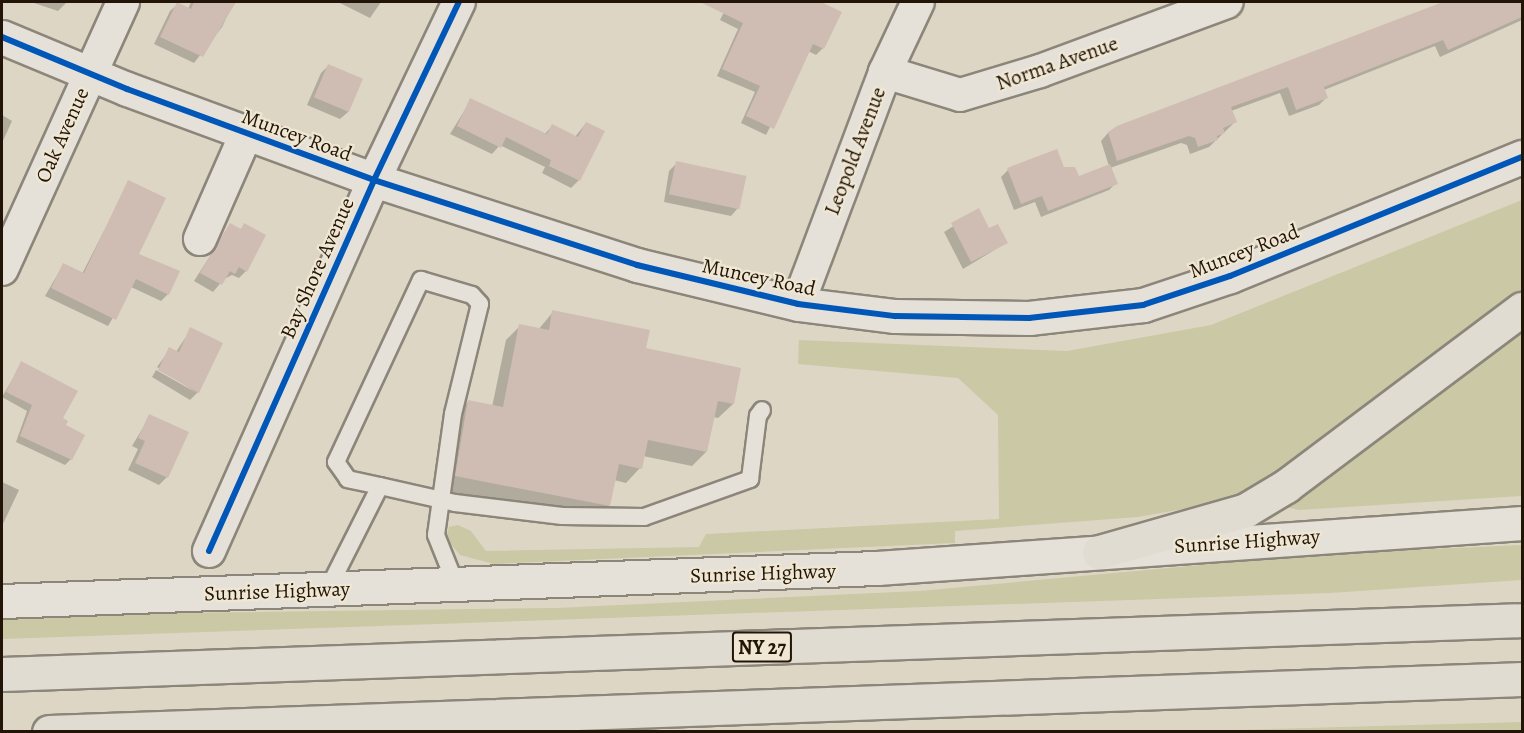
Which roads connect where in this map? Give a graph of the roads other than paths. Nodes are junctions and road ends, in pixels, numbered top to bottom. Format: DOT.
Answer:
graph roads {
  1 [pos="123,2"];
  2 [pos="459,2"];
  3 [pos="918,2"];
  4 [pos="1227,2"];
  5 [pos="2,37"];
  6 [pos="885,72"];
  7 [pos="90,74"];
  8 [pos="246,134"];
  9 [pos="1522,157"];
  10 [pos="374,180"];
  11 [pos="200,239"];
  12 [pos="2,269"];
  13 [pos="798,304"];
  14 [pos="1522,309"];
  15 [pos="762,410"];
  16 [pos="380,486"];
  17 [pos="443,498"];
  18 [pos="1522,523"];
  19 [pos="209,550"];
  20 [pos="1099,552"];
  21 [pos="456,585"];
  22 [pos="328,589"];
  23 [pos="2,601"];
  24 [pos="1522,620"];
  25 [pos="2,674"];
  26 [pos="1522,679"];
  27 [pos="49,732"];
  1 -- 7 [label="street, Oak Avenue"];
  2 -- 10 [label="street, Bay Shore Avenue"];
  3 -- 6 [label="street, Leopold Avenue"];
  4 -- 6 [label="street, Norma Avenue"];
  5 -- 7 [label="street, Muncey Road"];
  6 -- 13 [label="street, Leopold Avenue"];
  7 -- 8 [label="street, Muncey Road"];
  7 -- 12 [label="street, Oak Avenue"];
  8 -- 10 [label="street, Muncey Road"];
  8 -- 11 [label="street"];
  9 -- 13 [label="street, Muncey Road"];
  10 -- 13 [label="street, Muncey Road"];
  10 -- 19 [label="street, Bay Shore Avenue"];
  14 -- 20 [label="highway"];
  15 -- 17 [label="lane"];
  16 -- 17 [label="lane"];
  16 -- 17 [label="lane"];
  16 -- 22 [label="lane"];
  17 -- 21 [label="lane"];
  18 -- 20 [label="street, Sunrise Highway"];
  20 -- 21 [label="street, Sunrise Highway"];
  21 -- 22 [label="street, Sunrise Highway"];
  22 -- 23 [label="street, Sunrise Highway"];
  24 -- 25 [label="highway, NY 27"];
  26 -- 27 [label="highway"];
}
